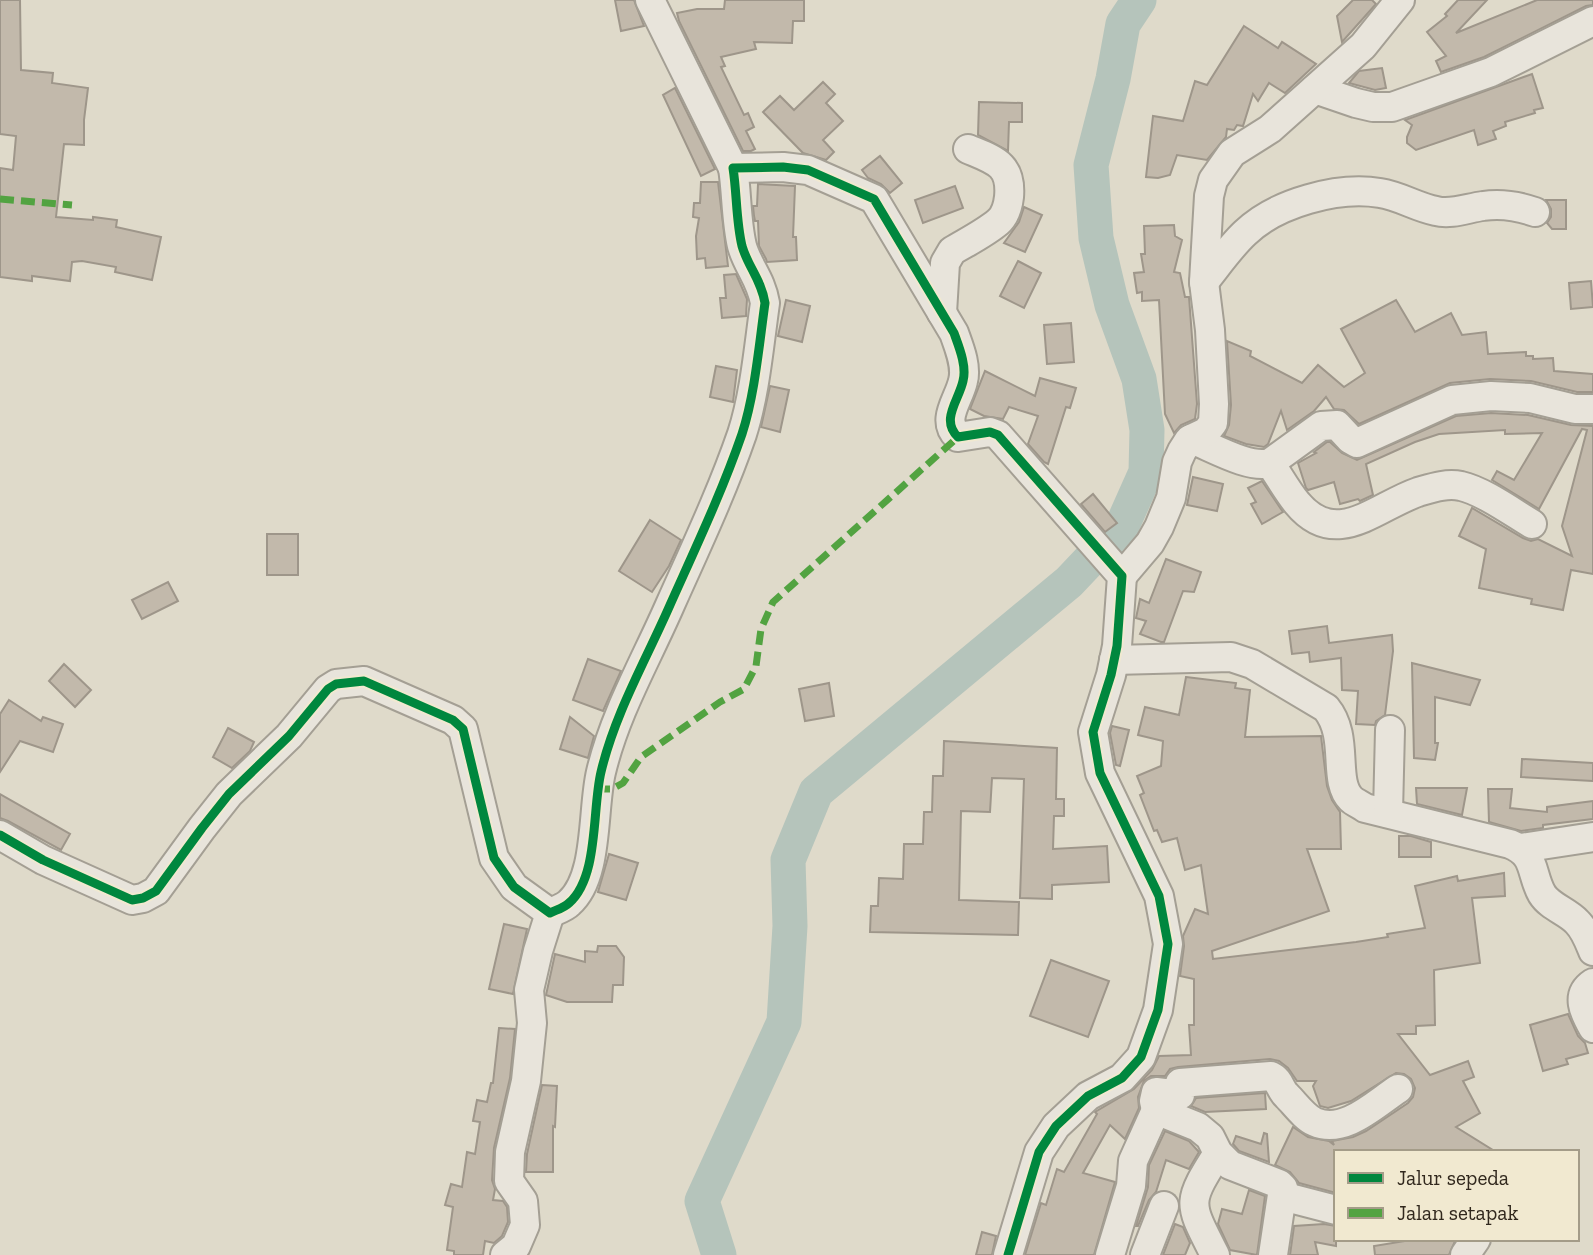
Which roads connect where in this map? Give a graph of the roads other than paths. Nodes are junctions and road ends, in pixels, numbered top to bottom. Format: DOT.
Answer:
graph roads {
  1 [pos="650,0"];
  2 [pos="1395,2"];
  3 [pos="1593,21"];
  4 [pos="1315,89"];
  5 [pos="968,149"];
  6 [pos="733,168"];
  7 [pos="1535,212"];
  8 [pos="1204,282"];
  9 [pos="942,313"];
  10 [pos="1593,409"];
  11 [pos="1191,439"];
  12 [pos="1270,463"];
  13 [pos="1532,524"];
  14 [pos="1118,572"];
  15 [pos="1114,660"];
  16 [pos="1390,730"];
  17 [pos="1388,813"];
  18 [pos="0,835"];
  19 [pos="1593,837"];
  20 [pos="1521,848"];
  21 [pos="550,913"];
  22 [pos="1593,951"];
  23 [pos="1593,984"];
  24 [pos="1593,1027"];
  25 [pos="1398,1089"];
  26 [pos="1156,1110"];
  27 [pos="1218,1153"];
  28 [pos="1282,1196"];
  29 [pos="1164,1206"];
  30 [pos="1334,1209"];
  31 [pos="505,1255"];
  32 [pos="1008,1255"];
  33 [pos="1110,1255"];
  34 [pos="1145,1255"];
  35 [pos="1215,1255"];
  36 [pos="1273,1255"];
  1 -- 6 [label="street"];
  2 -- 4 [label="street"];
  3 -- 4 [label="street"];
  4 -- 8 [label="street"];
  5 -- 9 [label="street"];
  6 -- 9 [label="street"];
  6 -- 21 [label="street"];
  7 -- 8 [label="street"];
  8 -- 11 [label="street"];
  9 -- 14 [label="street"];
  10 -- 12 [label="street"];
  11 -- 12 [label="street"];
  11 -- 14 [label="street"];
  12 -- 13 [label="street"];
  14 -- 15 [label="street"];
  15 -- 17 [label="street"];
  15 -- 32 [label="street"];
  16 -- 17 [label="street"];
  17 -- 20 [label="street"];
  18 -- 21 [label="street"];
  19 -- 20 [label="street"];
  20 -- 22 [label="street"];
  21 -- 31 [label="street"];
  23 -- 24 [label="street"];
  25 -- 26 [label="street"];
  26 -- 27 [label="street"];
  26 -- 33 [label="street"];
  27 -- 28 [label="street"];
  27 -- 35 [label="street"];
  28 -- 30 [label="street"];
  28 -- 36 [label="street"];
  29 -- 34 [label="street"];
}
